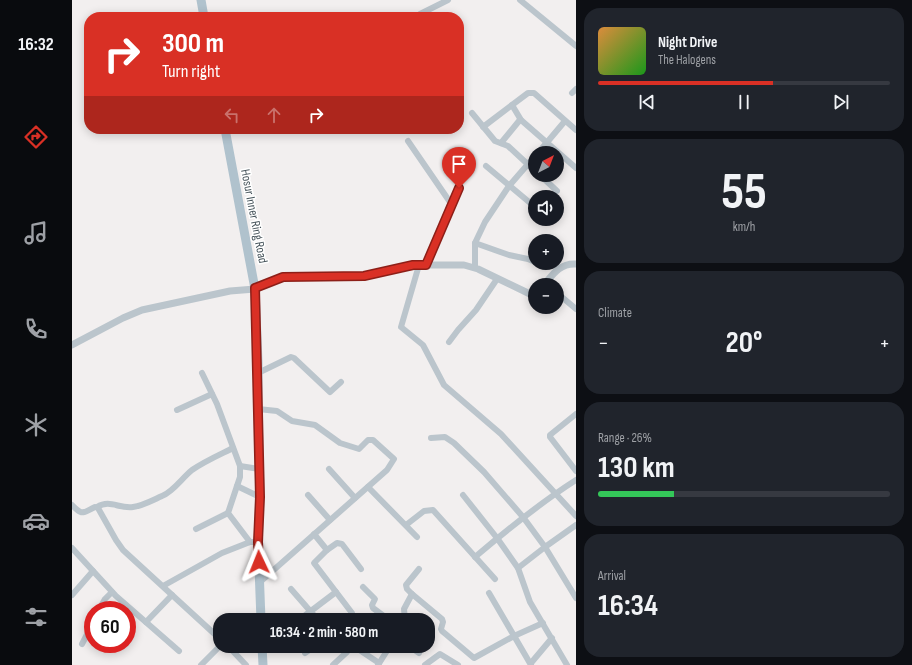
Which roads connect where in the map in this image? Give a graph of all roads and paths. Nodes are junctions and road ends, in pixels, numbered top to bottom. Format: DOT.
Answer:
graph roads {
  1 [pos="201,0"];
  2 [pos="448,0"];
  3 [pos="520,0"];
  4 [pos="203,12"];
  5 [pos="424,12"];
  6 [pos="576,46"];
  7 [pos="512,105"];
  8 [pos="472,113"];
  9 [pos="521,120"];
  10 [pos="565,121"];
  11 [pos="483,127"];
  12 [pos="576,130"];
  13 [pos="226,134"];
  14 [pos="408,141"];
  15 [pos="501,143"];
  16 [pos="546,143"];
  17 [pos="544,146"];
  18 [pos="528,164"];
  19 [pos="486,166"];
  20 [pos="576,168"];
  21 [pos="547,182"];
  22 [pos="510,186"];
  23 [pos="459,188"];
  24 [pos="556,190"];
  25 [pos="528,201"];
  26 [pos="452,205"];
  27 [pos="476,243"];
  28 [pos="528,259"];
  29 [pos="576,264"];
  30 [pos="419,265"];
  31 [pos="426,265"];
  32 [pos="475,268"];
  33 [pos="550,278"];
  34 [pos="497,279"];
  35 [pos="255,288"];
  36 [pos="528,293"];
  37 [pos="564,299"];
  38 [pos="576,309"];
  39 [pos="449,342"];
  40 [pos="72,345"];
  41 [pos="202,373"];
  42 [pos="258,373"];
  43 [pos="341,382"];
  44 [pos="212,394"];
  45 [pos="258,409"];
  46 [pos="177,410"];
  47 [pos="576,414"];
  48 [pos="431,438"];
  49 [pos="233,448"];
  50 [pos="240,466"];
  51 [pos="259,469"];
  52 [pos="329,470"];
  53 [pos="576,471"];
  54 [pos="576,480"];
  55 [pos="238,486"];
  56 [pos="368,487"];
  57 [pos="554,494"];
  58 [pos="308,495"];
  59 [pos="463,495"];
  60 [pos="260,497"];
  61 [pos="355,498"];
  62 [pos="72,505"];
  63 [pos="97,507"];
  64 [pos="79,513"];
  65 [pos="228,513"];
  66 [pos="72,516"];
  67 [pos="576,516"];
  68 [pos="523,517"];
  69 [pos="330,520"];
  70 [pos="406,525"];
  71 [pos="576,525"];
  72 [pos="196,529"];
  73 [pos="314,534"];
  74 [pos="417,537"];
  75 [pos="497,538"];
  76 [pos="254,542"];
  77 [pos="545,547"];
  78 [pos="72,549"];
  79 [pos="327,550"];
  80 [pos="475,557"];
  81 [pos="518,568"];
  82 [pos="361,569"];
  83 [pos="419,569"];
  84 [pos="93,571"];
  85 [pos="495,579"];
  86 [pos="260,582"];
  87 [pos="163,586"];
  88 [pos="364,587"];
  89 [pos="291,589"];
  90 [pos="112,592"];
  91 [pos="336,592"];
  92 [pos="489,593"];
  93 [pos="412,594"];
  94 [pos="72,595"];
  95 [pos="172,595"];
  96 [pos="576,598"];
  97 [pos="104,601"];
  98 [pos="310,612"];
  99 [pos="261,613"];
  100 [pos="352,613"];
  101 [pos="380,613"];
  102 [pos="404,613"];
  103 [pos="146,622"];
  104 [pos="543,623"];
  105 [pos="213,633"];
  106 [pos="514,636"];
  107 [pos="552,638"];
  108 [pos="84,640"];
  109 [pos="82,644"];
  110 [pos="179,651"];
  111 [pos="213,653"];
  112 [pos="234,653"];
  113 [pos="262,653"];
  114 [pos="346,653"];
  115 [pos="363,653"];
  116 [pos="385,653"];
  117 [pos="474,658"];
  118 [pos="243,664"];
  119 [pos="378,664"];
  120 [pos="531,664"];
  121 [pos="201,665"];
  122 [pos="263,665"];
  123 [pos="333,665"];
  124 [pos="425,665"];
  125 [pos="458,665"];
  126 [pos="470,665"];
  127 [pos="567,665"];
  1 -- 4 [label="main road"];
  2 -- 5 [label="street"];
  3 -- 6 [label="street"];
  7 -- 9 [label="street"];
  7 -- 10 [label="street"];
  7 -- 11 [label="street"];
  8 -- 11 [label="street"];
  9 -- 15 [label="street"];
  9 -- 16 [label="street"];
  10 -- 12 [label="street"];
  10 -- 16 [label="street"];
  11 -- 15 [label="street"];
  13 -- 35 [label="main road, Hosur Inner Ring Road"];
  14 -- 26 [label="street"];
  15 -- 18 [label="street"];
  16 -- 17 [label="street"];
  16 -- 20 [label="street"];
  18 -- 22 [label="street"];
  19 -- 22 [label="street"];
  21 -- 24 [label="street"];
  22 -- 25 [label="street"];
  22 -- 27 [label="street"];
  23 -- 26 [label="street"];
  26 -- 31 [label="street"];
  27 -- 28 [label="street"];
  27 -- 32 [label="street"];
  29 -- 33 [label="street"];
  30 -- 31 [label="street"];
  30 -- 35 [label="street"];
  30 -- 57 [label="street"];
  31 -- 32 [label="street"];
  32 -- 34 [label="street"];
  34 -- 36 [label="street"];
  34 -- 39 [label="street"];
  35 -- 40 [label="street"];
  35 -- 42 [label="main road, Hosur Inner Ring Road"];
  37 -- 38 [label="street"];
  41 -- 44 [label="street"];
  42 -- 43 [label="street"];
  42 -- 45 [label="main road, Hosur Inner Ring Road"];
  44 -- 46 [label="street"];
  44 -- 49 [label="street"];
  45 -- 51 [label="main road, Hosur Inner Ring Road"];
  45 -- 56 [label="street"];
  47 -- 53 [label="street"];
  48 -- 68 [label="street"];
  49 -- 50 [label="street"];
  49 -- 63 [label="street"];
  50 -- 51 [label="street"];
  50 -- 55 [label="street"];
  51 -- 60 [label="main road, Hosur Inner Ring Road"];
  52 -- 61 [label="street"];
  54 -- 57 [label="street"];
  55 -- 60 [label="street"];
  55 -- 65 [label="street"];
  56 -- 61 [label="street"];
  56 -- 70 [label="street"];
  57 -- 67 [label="street"];
  57 -- 68 [label="street"];
  58 -- 69 [label="street"];
  59 -- 75 [label="street"];
  60 -- 76 [label="main road, Hosur Inner Ring Road"];
  61 -- 69 [label="street"];
  62 -- 64 [label="street"];
  63 -- 64 [label="street"];
  63 -- 87 [label="street"];
  64 -- 66 [label="street"];
  65 -- 72 [label="street"];
  65 -- 76 [label="street"];
  68 -- 75 [label="street"];
  68 -- 77 [label="street"];
  69 -- 73 [label="street"];
  70 -- 74 [label="street"];
  70 -- 80 [label="street"];
  71 -- 77 [label="street"];
  73 -- 79 [label="street"];
  73 -- 86 [label="street"];
  75 -- 80 [label="street"];
  75 -- 81 [label="street"];
  76 -- 86 [label="main road, Hosur Inner Ring Road"];
  76 -- 87 [label="street"];
  77 -- 81 [label="street"];
  77 -- 96 [label="street"];
  78 -- 84 [label="street"];
  79 -- 82 [label="street"];
  79 -- 91 [label="street"];
  80 -- 85 [label="street"];
  81 -- 104 [label="street"];
  83 -- 93 [label="street"];
  84 -- 90 [label="street"];
  84 -- 94 [label="street"];
  86 -- 99 [label="main road, Hosur Inner Ring Road"];
  87 -- 95 [label="street"];
  88 -- 101 [label="street"];
  89 -- 98 [label="street"];
  90 -- 97 [label="street"];
  90 -- 103 [label="street"];
  91 -- 98 [label="street"];
  91 -- 100 [label="street"];
  92 -- 106 [label="street"];
  93 -- 102 [label="street"];
  93 -- 117 [label="street"];
  95 -- 103 [label="street"];
  95 -- 105 [label="street"];
  103 -- 110 [label="street"];
  104 -- 106 [label="street"];
  104 -- 107 [label="street"];
  106 -- 117 [label="street"];
  106 -- 120 [label="street"];
  107 -- 120 [label="street"];
  107 -- 127 [label="street"];
  108 -- 109 [label="street"];
  111 -- 121 [label="street"];
  112 -- 118 [label="street"];
  113 -- 122 [label="main road"];
  114 -- 123 [label="street"];
  115 -- 119 [label="street"];
  116 -- 119 [label="street"];
  117 -- 126 [label="street"];
  124 -- 125 [label="street"];
}
